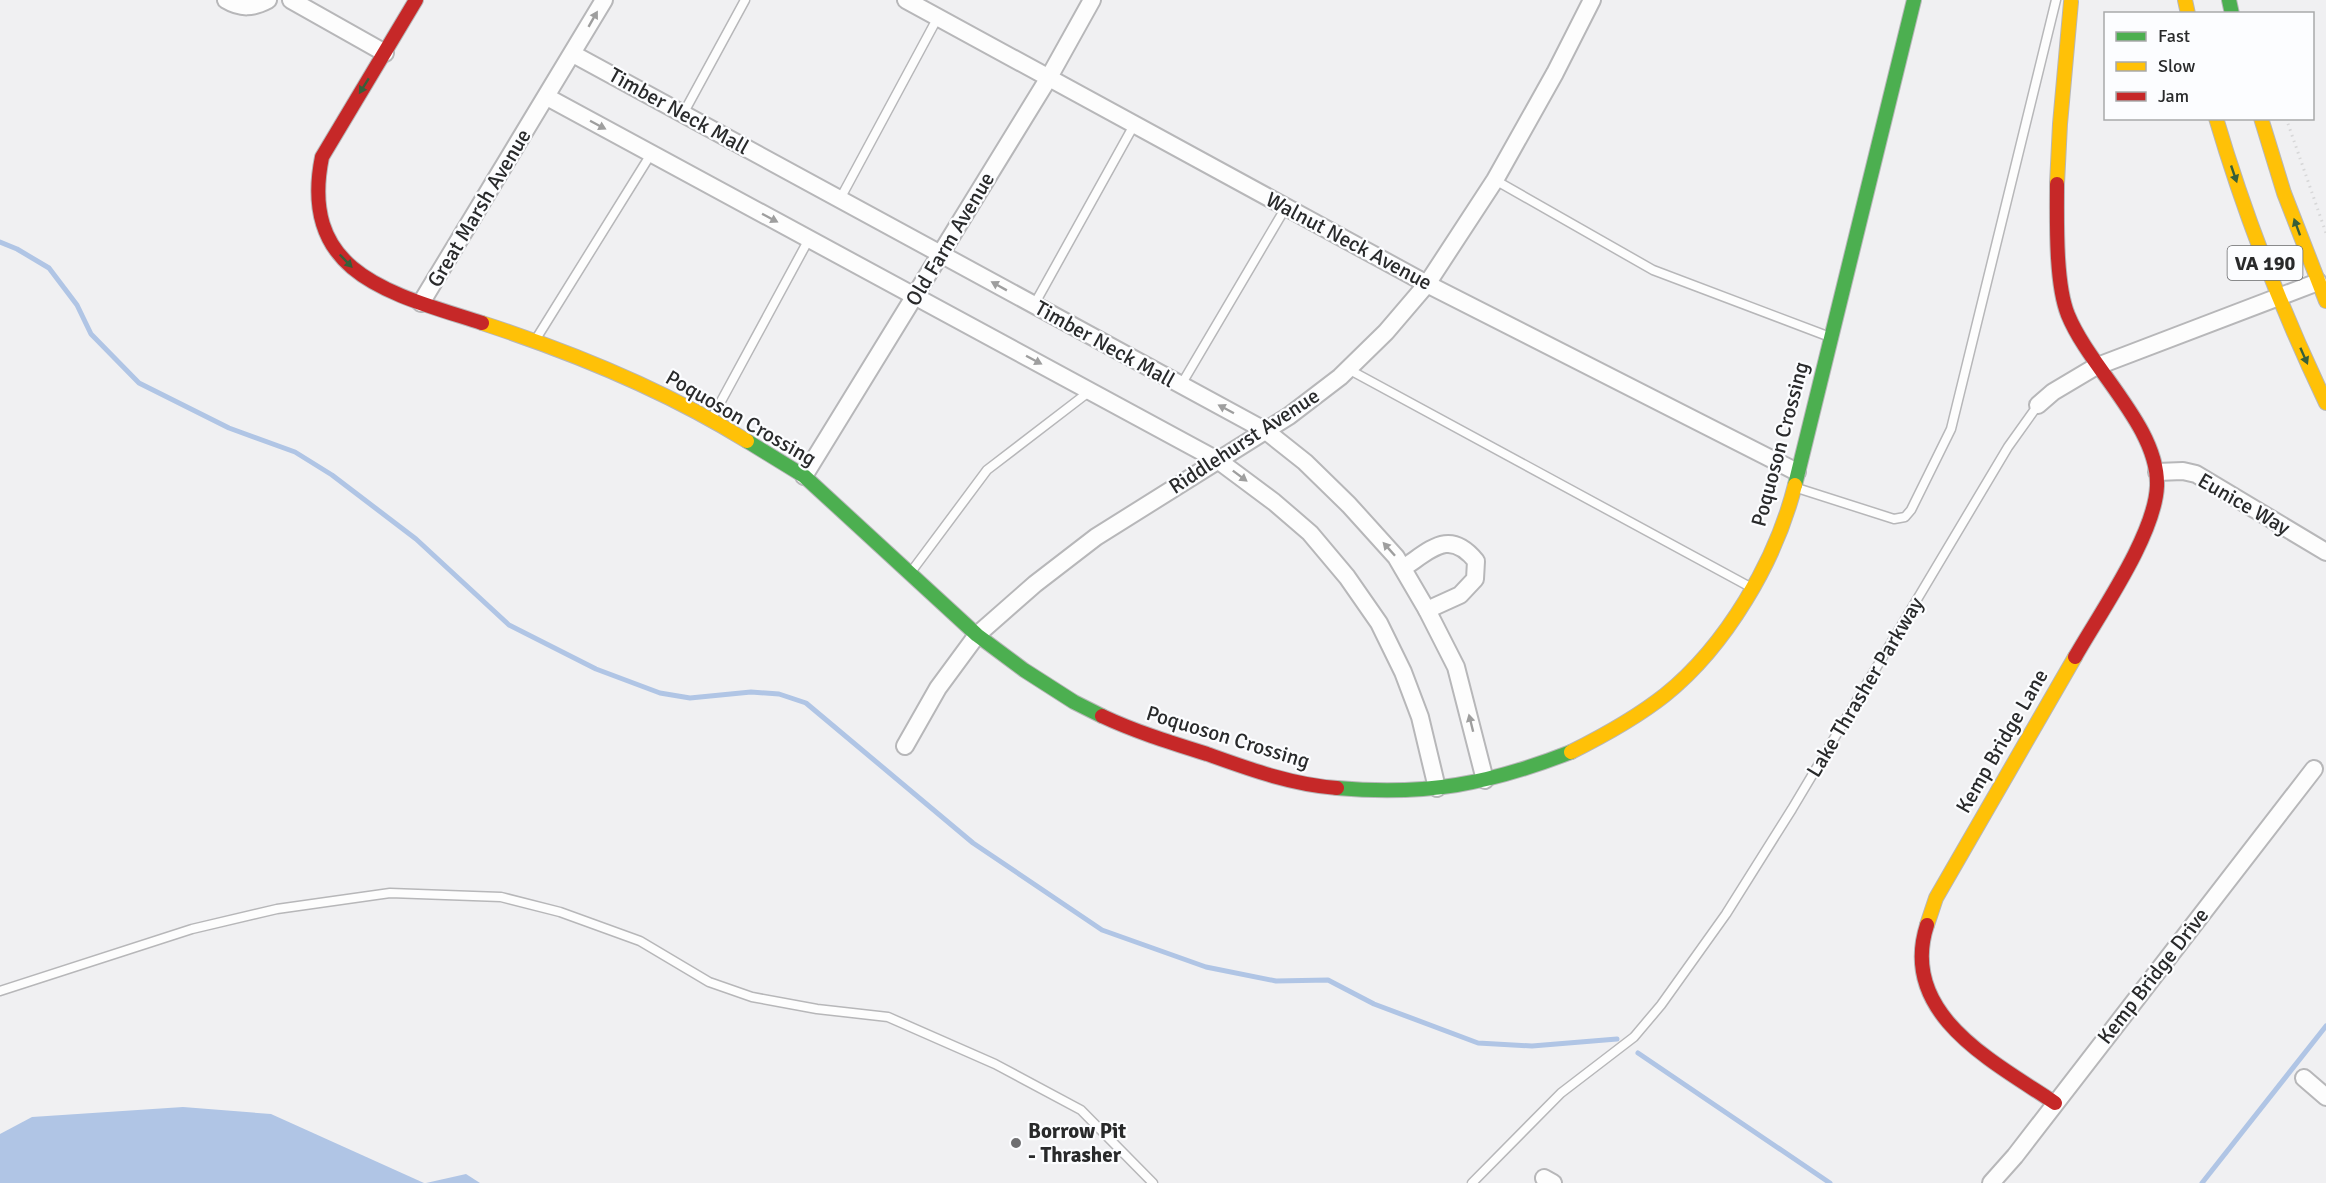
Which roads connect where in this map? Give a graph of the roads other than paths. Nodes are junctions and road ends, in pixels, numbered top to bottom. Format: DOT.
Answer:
graph roads {
  1 [pos="226,0"];
  2 [pos="268,0"];
  3 [pos="291,0"];
  4 [pos="416,0"];
  5 [pos="604,0"];
  6 [pos="745,0"];
  7 [pos="906,0"];
  8 [pos="1092,0"];
  9 [pos="1592,0"];
  10 [pos="1914,0"];
  11 [pos="2056,0"];
  12 [pos="2072,2"];
  13 [pos="938,17"];
  14 [pos="385,53"];
  15 [pos="573,54"];
  16 [pos="1048,79"];
  17 [pos="547,97"];
  18 [pos="683,114"];
  19 [pos="2217,120"];
  20 [pos="2262,120"];
  21 [pos="1134,125"];
  22 [pos="651,154"];
  23 [pos="1495,180"];
  24 [pos="840,199"];
  25 [pos="1286,207"];
  26 [pos="809,239"];
  27 [pos="941,254"];
  28 [pos="2318,282"];
  29 [pos="1427,284"];
  30 [pos="915,296"];
  31 [pos="2279,296"];
  32 [pos="2326,302"];
  33 [pos="422,303"];
  34 [pos="1034,305"];
  35 [pos="1831,338"];
  36 [pos="535,340"];
  37 [pos="2095,367"];
  38 [pos="1348,369"];
  39 [pos="1181,385"];
  40 [pos="1090,391"];
  41 [pos="2326,403"];
  42 [pos="2037,405"];
  43 [pos="710,420"];
  44 [pos="1266,431"];
  45 [pos="1219,461"];
  46 [pos="2157,472"];
  47 [pos="804,476"];
  48 [pos="1796,480"];
  49 [pos="2326,552"];
  50 [pos="1403,568"];
  51 [pos="910,573"];
  52 [pos="1752,588"];
  53 [pos="1427,610"];
  54 [pos="977,635"];
  55 [pos="904,746"];
  56 [pos="2314,769"];
  57 [pos="1485,780"];
  58 [pos="1437,788"];
  59 [pos="0,992"];
  60 [pos="2304,1078"];
  61 [pos="2326,1097"];
  62 [pos="2055,1102"];
  63 [pos="1153,1183"];
  64 [pos="1472,1183"];
  65 [pos="1991,1183"];
  1 -- 2 [label="street"];
  3 -- 14 [label="street"];
  4 -- 14 [label="street, Great Marsh Avenue"];
  15 -- 5 [label="street, Great Marsh Avenue, one-way"];
  6 -- 18 [label="lane"];
  7 -- 13 [label="street, Walnut Neck Avenue"];
  8 -- 16 [label="street, Old Farm Avenue"];
  9 -- 23 [label="street, Riddlehurst Avenue"];
  10 -- 35 [label="street, Poquoson Crossing"];
  11 -- 48 [label="lane"];
  12 -- 37 [label="street, Kemp Bridge Lane"];
  13 -- 16 [label="street, Walnut Neck Avenue"];
  13 -- 24 [label="lane"];
  14 -- 33 [label="street, Great Marsh Avenue, one-way"];
  15 -- 17 [label="street, Great Marsh Avenue"];
  15 -- 18 [label="street, Timber Neck Mall"];
  16 -- 21 [label="street, Walnut Neck Avenue"];
  16 -- 27 [label="street, Old Farm Avenue"];
  17 -- 22 [label="street, one-way"];
  17 -- 33 [label="street, Great Marsh Avenue"];
  18 -- 24 [label="street, Timber Neck Mall"];
  19 -- 31 [label="street, VA 190, one-way"];
  28 -- 20 [label="street, VA 190, one-way"];
  21 -- 25 [label="street, Walnut Neck Avenue"];
  21 -- 34 [label="lane"];
  22 -- 26 [label="street, one-way"];
  22 -- 36 [label="lane"];
  23 -- 29 [label="street, Riddlehurst Avenue"];
  23 -- 35 [label="lane"];
  24 -- 27 [label="street, Timber Neck Mall"];
  25 -- 29 [label="street, Walnut Neck Avenue"];
  25 -- 39 [label="lane"];
  26 -- 30 [label="street"];
  26 -- 43 [label="lane"];
  27 -- 30 [label="street, Old Farm Avenue"];
  34 -- 27 [label="street, Timber Neck Mall, one-way"];
  28 -- 31 [label="street, Lake Thrasher Parkway"];
  28 -- 32 [label="street, VA 190"];
  29 -- 38 [label="street, Riddlehurst Avenue"];
  29 -- 48 [label="street, Walnut Neck Avenue"];
  30 -- 40 [label="street, one-way"];
  30 -- 47 [label="street, Old Farm Avenue"];
  31 -- 37 [label="street, Lake Thrasher Parkway"];
  31 -- 41 [label="street, VA 190, one-way"];
  33 -- 36 [label="street, Poquoson Crossing"];
  34 -- 39 [label="street, Timber Neck Mall"];
  35 -- 48 [label="street, Poquoson Crossing"];
  36 -- 43 [label="street, Poquoson Crossing"];
  37 -- 42 [label="street, Lake Thrasher Parkway"];
  37 -- 46 [label="street, Kemp Bridge Lane"];
  38 -- 44 [label="street, Riddlehurst Avenue"];
  38 -- 52 [label="lane"];
  44 -- 39 [label="street, Timber Neck Mall, one-way"];
  40 -- 45 [label="street"];
  40 -- 51 [label="lane"];
  42 -- 64 [label="lane, Lake Thrasher Parkway"];
  43 -- 47 [label="street, Poquoson Crossing"];
  44 -- 45 [label="street, Riddlehurst Avenue"];
  50 -- 44 [label="street, Timber Neck Mall, one-way"];
  45 -- 54 [label="street, Riddlehurst Avenue"];
  45 -- 58 [label="street, one-way"];
  46 -- 49 [label="street, Eunice Way"];
  46 -- 62 [label="street, Kemp Bridge Lane"];
  47 -- 51 [label="street, Poquoson Crossing"];
  48 -- 52 [label="street, Poquoson Crossing"];
  50 -- 53 [label="street, Timber Neck Mall"];
  50 -- 53 [label="street"];
  51 -- 54 [label="street, Poquoson Crossing"];
  52 -- 57 [label="street, Poquoson Crossing"];
  57 -- 53 [label="street, Timber Neck Mall, one-way"];
  54 -- 55 [label="street, Riddlehurst Avenue"];
  54 -- 58 [label="street, Poquoson Crossing"];
  56 -- 62 [label="street, Kemp Bridge Drive"];
  57 -- 58 [label="street, Poquoson Crossing"];
  59 -- 63 [label="lane"];
  60 -- 61 [label="street"];
  62 -- 65 [label="street, Kemp Bridge Drive"];
}
